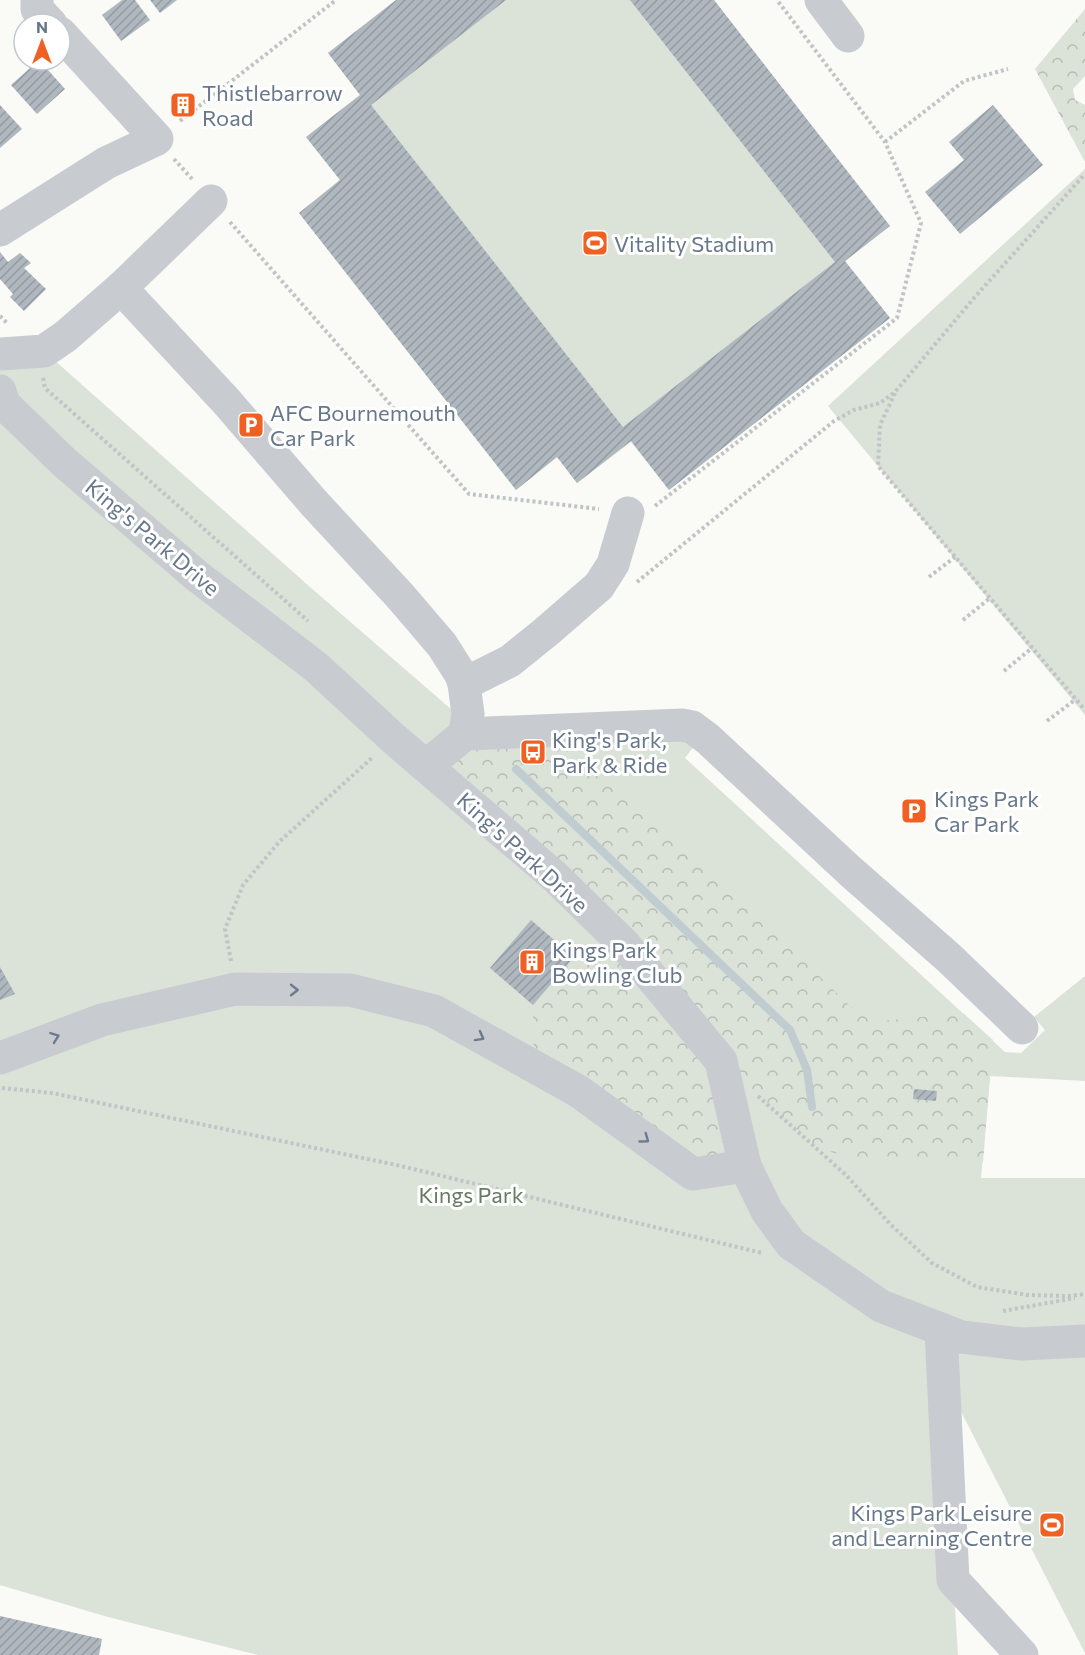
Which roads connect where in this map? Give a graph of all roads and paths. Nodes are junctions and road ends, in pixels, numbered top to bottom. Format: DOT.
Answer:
graph roads {
  1 [pos="336,0"];
  2 [pos="777,0"];
  3 [pos="821,0"];
  4 [pos="848,36"];
  5 [pos="72,46"];
  6 [pos="1008,69"];
  7 [pos="157,139"];
  8 [pos="885,142"];
  9 [pos="1085,174"];
  10 [pos="212,201"];
  11 [pos="0,230"];
  12 [pos="122,288"];
  13 [pos="0,316"];
  14 [pos="37,351"];
  15 [pos="0,354"];
  16 [pos="0,391"];
  17 [pos="895,392"];
  18 [pos="628,513"];
  19 [pos="955,557"];
  20 [pos="929,577"];
  21 [pos="628,589"];
  22 [pos="990,598"];
  23 [pos="963,620"];
  24 [pos="308,622"];
  25 [pos="1032,648"];
  26 [pos="1004,671"];
  27 [pos="464,684"];
  28 [pos="1076,699"];
  29 [pos="1085,710"];
  30 [pos="1047,721"];
  31 [pos="465,734"];
  32 [pos="394,739"];
  33 [pos="426,766"];
  34 [pos="236,989"];
  35 [pos="1022,1028"];
  36 [pos="0,1058"];
  37 [pos="0,1088"];
  38 [pos="755,1093"];
  39 [pos="745,1166"];
  40 [pos="764,1254"];
  41 [pos="1085,1295"];
  42 [pos="1000,1311"];
  43 [pos="940,1329"];
  44 [pos="1085,1341"];
  45 [pos="1022,1655"];
  1 -- 7 [label="path"];
  2 -- 8 [label="path"];
  3 -- 4 [label="street"];
  5 -- 7 [label="street"];
  6 -- 8 [label="path"];
  7 -- 10 [label="path"];
  7 -- 11 [label="street"];
  8 -- 18 [label="path"];
  9 -- 17 [label="path"];
  10 -- 12 [label="street"];
  10 -- 18 [label="path"];
  12 -- 14 [label="street"];
  12 -- 27 [label="street"];
  13 -- 14 [label="path"];
  14 -- 15 [label="street"];
  14 -- 24 [label="path"];
  16 -- 32 [label="street, King's Park Drive"];
  17 -- 19 [label="path"];
  17 -- 21 [label="path"];
  18 -- 27 [label="street"];
  19 -- 20 [label="path"];
  19 -- 22 [label="path"];
  22 -- 23 [label="path"];
  22 -- 25 [label="path"];
  25 -- 26 [label="path"];
  25 -- 28 [label="path"];
  27 -- 31 [label="street"];
  28 -- 29 [label="path"];
  28 -- 30 [label="path"];
  31 -- 33 [label="street"];
  31 -- 35 [label="street"];
  32 -- 33 [label="street, King's Park Drive"];
  32 -- 34 [label="path"];
  33 -- 39 [label="street, King's Park Drive"];
  36 -- 34 [label="street, one-way"];
  34 -- 39 [label="street, one-way"];
  37 -- 40 [label="path"];
  38 -- 41 [label="path"];
  39 -- 43 [label="street, King's Park Drive"];
  41 -- 42 [label="path"];
  43 -- 44 [label="street, King's Park Drive"];
  43 -- 45 [label="street"];
}
